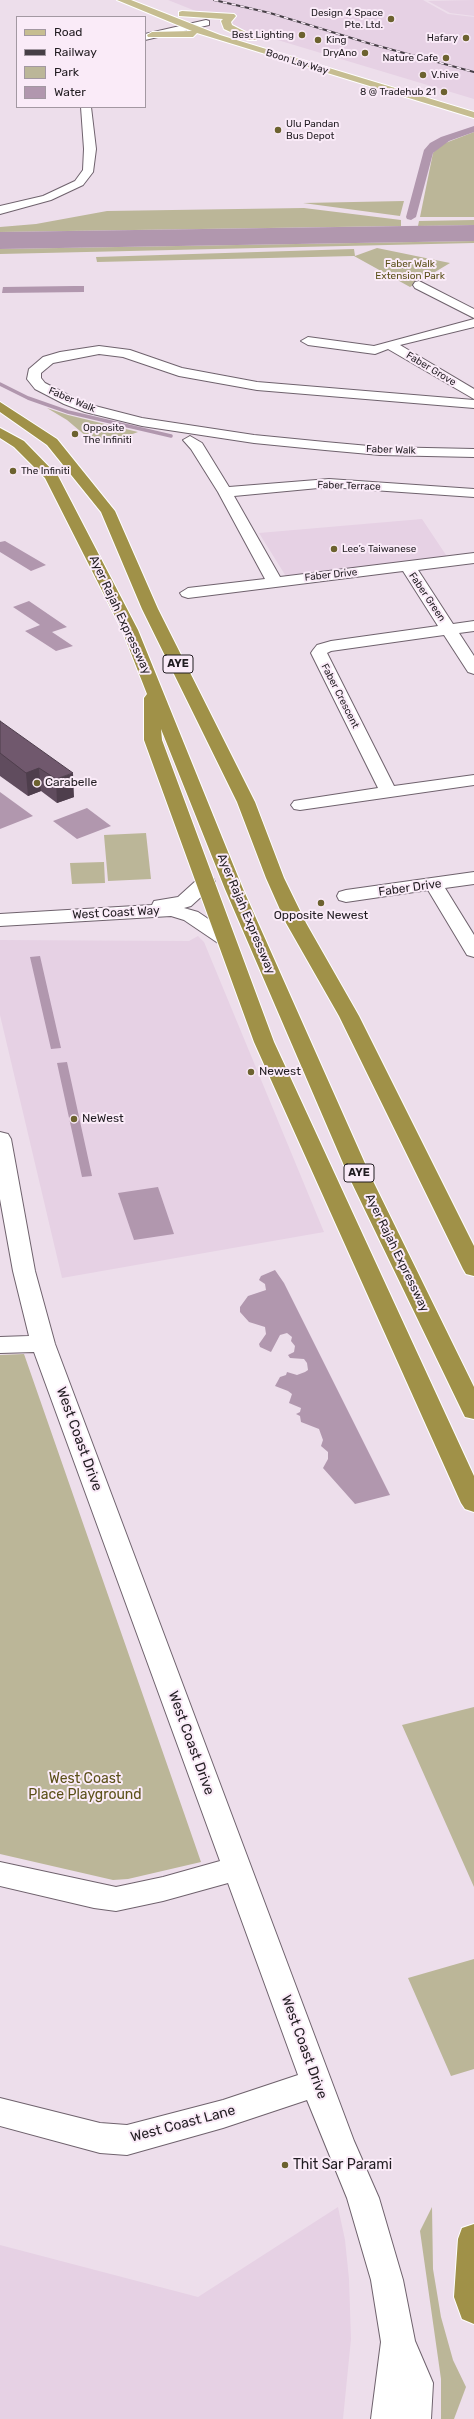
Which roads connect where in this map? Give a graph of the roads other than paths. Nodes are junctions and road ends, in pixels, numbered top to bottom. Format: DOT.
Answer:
graph roads {
  1 [pos="122,0"];
  2 [pos="146,0"];
  3 [pos="161,16"];
  4 [pos="184,22"];
  5 [pos="202,22"];
  6 [pos="148,34"];
  7 [pos="216,37"];
  8 [pos="262,43"];
  9 [pos="474,106"];
  10 [pos="86,108"];
  11 [pos="474,115"];
  12 [pos="78,147"];
  13 [pos="42,197"];
  14 [pos="0,206"];
  15 [pos="0,210"];
  16 [pos="419,285"];
  17 [pos="474,314"];
  18 [pos="474,323"];
  19 [pos="308,341"];
  20 [pos="389,344"];
  21 [pos="474,395"];
  22 [pos="474,404"];
  23 [pos="0,406"];
  24 [pos="0,432"];
  25 [pos="190,440"];
  26 [pos="474,453"];
  27 [pos="225,492"];
  28 [pos="474,493"];
  29 [pos="474,558"];
  30 [pos="406,566"];
  31 [pos="274,581"];
  32 [pos="188,593"];
  33 [pos="474,626"];
  34 [pos="448,629"];
  35 [pos="474,669"];
  36 [pos="152,685"];
  37 [pos="474,780"];
  38 [pos="389,794"];
  39 [pos="300,805"];
  40 [pos="474,878"];
  41 [pos="206,882"];
  42 [pos="434,885"];
  43 [pos="346,896"];
  44 [pos="0,914"];
  45 [pos="0,920"];
  46 [pos="225,939"];
  47 [pos="474,950"];
  48 [pos="0,1139"];
  49 [pos="6,1210"];
  50 [pos="474,1269"];
  51 [pos="44,1344"];
  52 [pos="0,1345"];
  53 [pos="474,1411"];
  54 [pos="474,1502"];
  55 [pos="237,1868"];
  56 [pos="0,1874"];
  57 [pos="317,2083"];
  58 [pos="0,2112"];
  59 [pos="474,2239"];
  60 [pos="474,2308"];
  61 [pos="398,2342"];
  62 [pos="388,2419"];
  63 [pos="414,2419"];
  1 -- 3 [label="main road, Boon Lay Way"];
  2 -- 4 [label="main road, Boon Lay Way"];
  3 -- 4 [label="main road, Boon Lay Way"];
  3 -- 6 [label="main road"];
  4 -- 5 [label="street"];
  4 -- 5 [label="main road, Boon Lay Way"];
  4 -- 6 [label="street"];
  4 -- 7 [label="main road, Boon Lay Way"];
  4 -- 8 [label="main road"];
  5 -- 8 [label="main road, Boon Lay Way"];
  6 -- 7 [label="main road"];
  7 -- 11 [label="main road, Boon Lay Way"];
  8 -- 9 [label="main road, Boon Lay Way"];
  10 -- 13 [label="street"];
  12 -- 13 [label="street"];
  13 -- 14 [label="street"];
  13 -- 15 [label="street"];
  16 -- 17 [label="street"];
  18 -- 20 [label="street, Faber Grove"];
  19 -- 20 [label="street, Faber Grove"];
  20 -- 21 [label="street, Faber Grove"];
  22 -- 26 [label="street, Faber Walk"];
  23 -- 50 [label="highway, AYE"];
  24 -- 36 [label="highway, Ayer Rajah Expressway / AYE"];
  25 -- 27 [label="street"];
  27 -- 28 [label="street, Faber Terrace"];
  27 -- 31 [label="street"];
  29 -- 30 [label="street, Faber Drive"];
  30 -- 31 [label="street, Faber Drive"];
  30 -- 34 [label="street, Faber Green"];
  31 -- 32 [label="street, Faber Drive"];
  33 -- 34 [label="street, Faber Green"];
  34 -- 35 [label="street, Faber Green"];
  34 -- 38 [label="street, Faber Crescent"];
  36 -- 41 [label="highway"];
  36 -- 53 [label="highway, Ayer Rajah Expressway / AYE"];
  37 -- 38 [label="street"];
  38 -- 39 [label="street"];
  40 -- 42 [label="street, Faber Drive"];
  41 -- 44 [label="street, West Coast Way"];
  41 -- 46 [label="highway"];
  42 -- 43 [label="street, Faber Drive"];
  42 -- 47 [label="street"];
  45 -- 46 [label="street, West Coast Way"];
  46 -- 54 [label="highway"];
  48 -- 49 [label="street, West Coast Drive"];
  49 -- 51 [label="street, West Coast Drive"];
  51 -- 52 [label="street"];
  51 -- 55 [label="street, West Coast Drive"];
  55 -- 56 [label="street"];
  55 -- 57 [label="street, West Coast Drive"];
  57 -- 58 [label="street, West Coast Lane"];
  57 -- 61 [label="street, West Coast Drive"];
  59 -- 60 [label="highway"];
  61 -- 62 [label="street, West Coast Drive"];
  61 -- 63 [label="street, West Coast Drive"];
}
